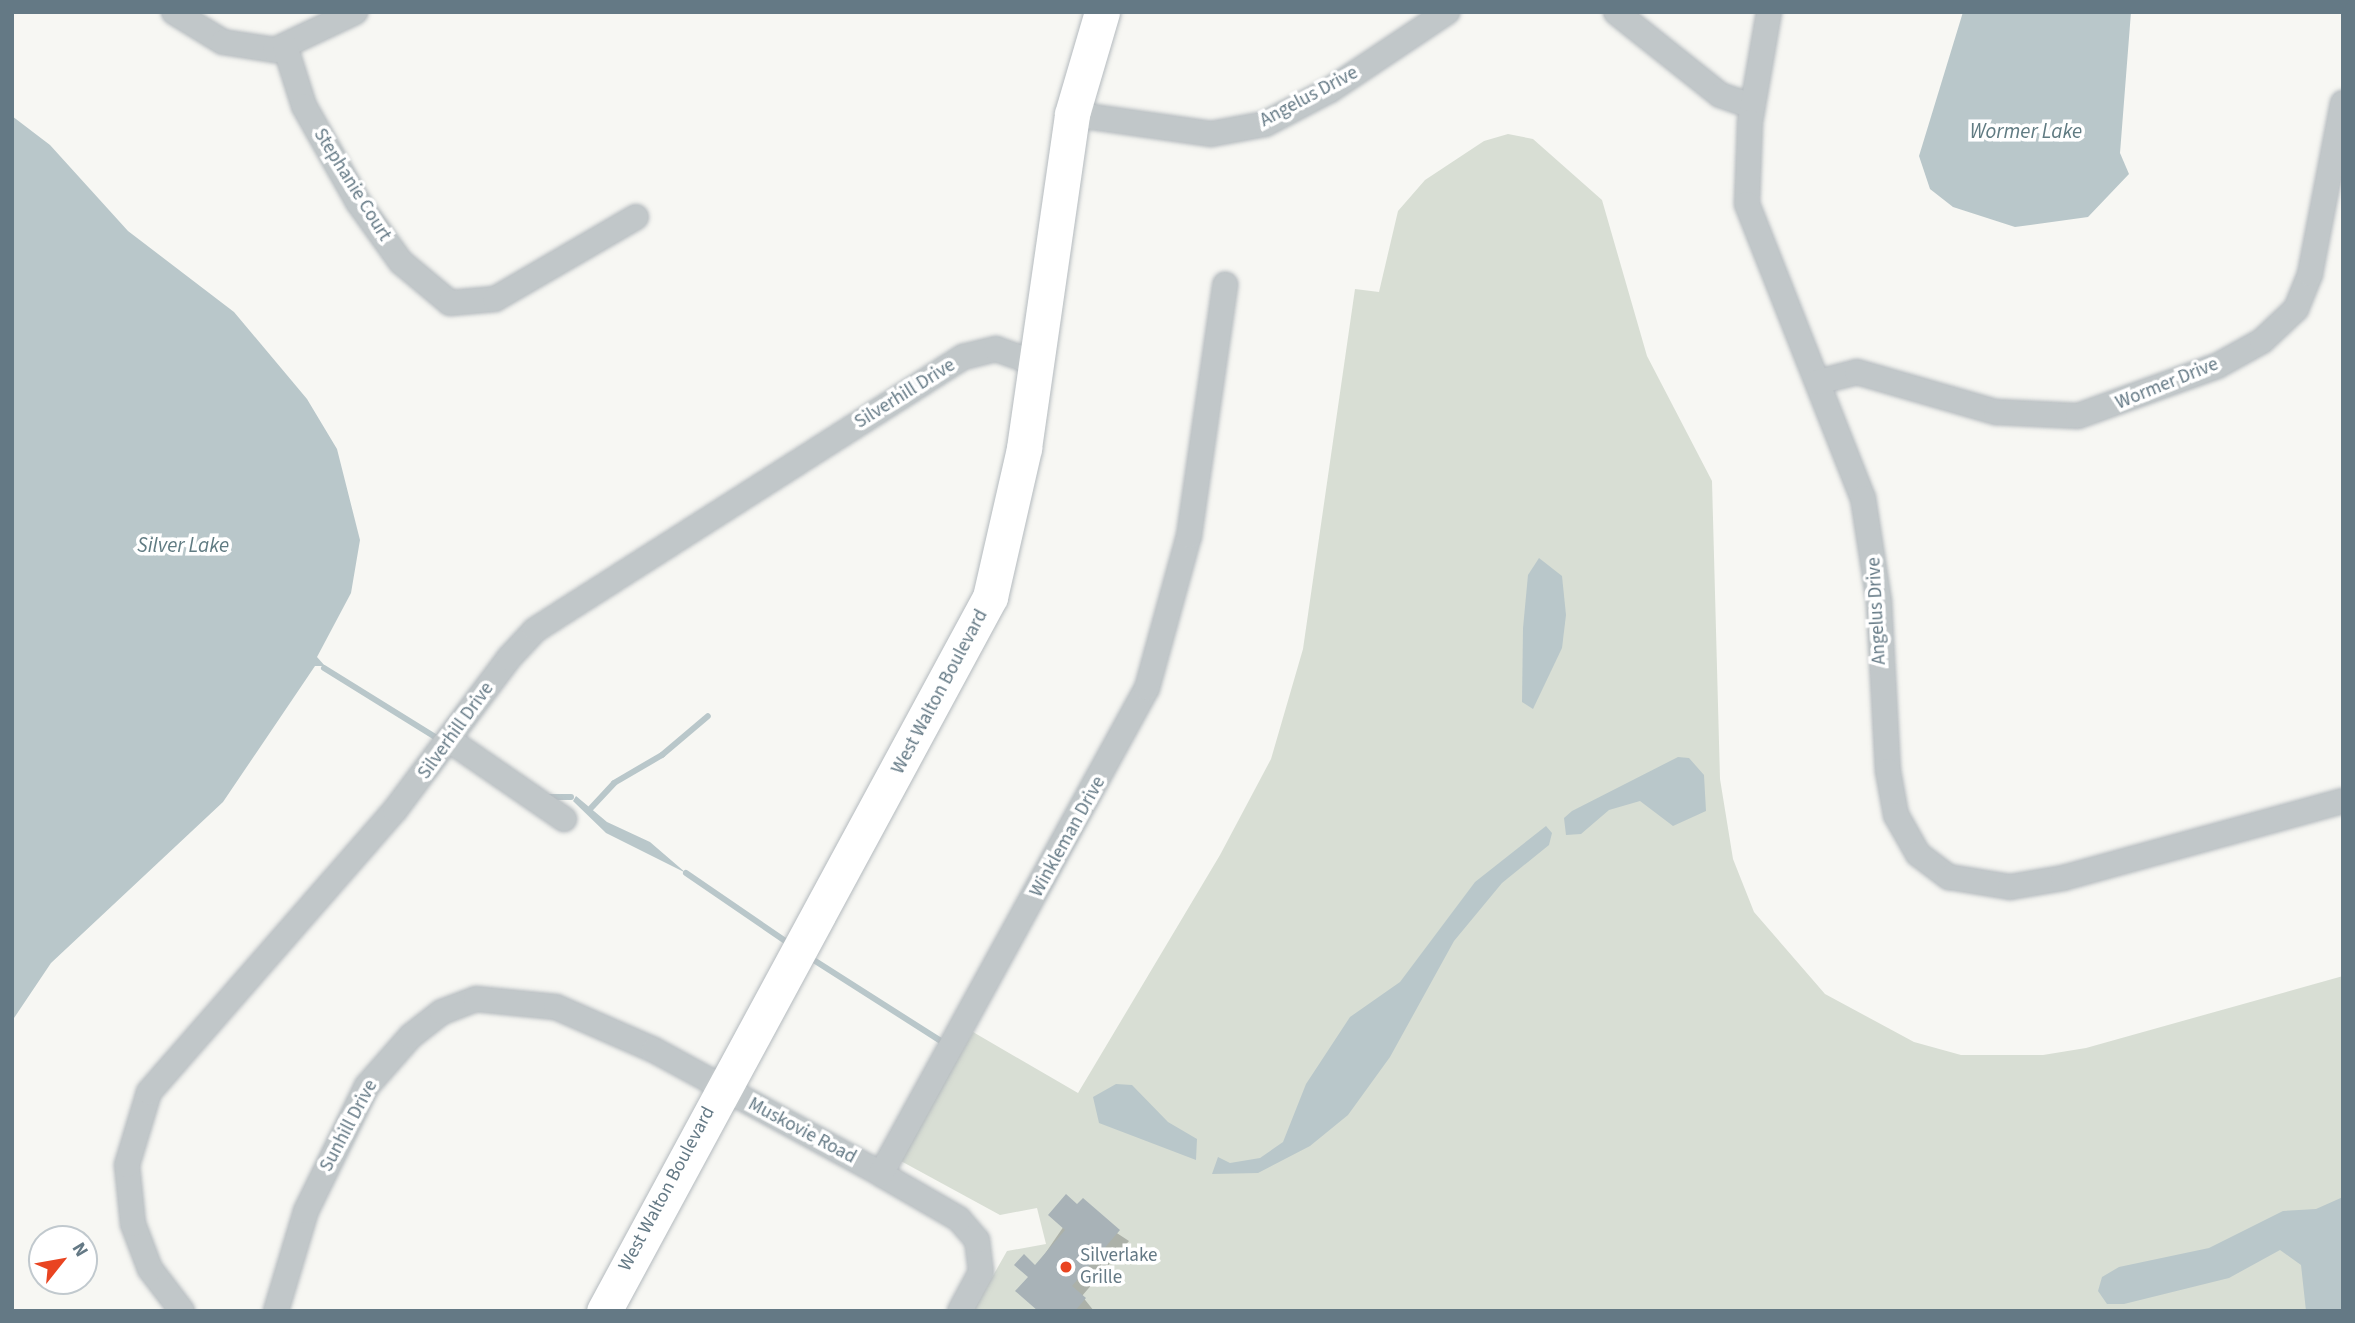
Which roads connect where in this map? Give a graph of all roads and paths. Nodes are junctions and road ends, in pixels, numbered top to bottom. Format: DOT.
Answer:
graph roads {
  1 [pos="174,12"];
  2 [pos="355,12"];
  3 [pos="1102,12"];
  4 [pos="1447,12"];
  5 [pos="1616,12"];
  6 [pos="1769,12"];
  7 [pos="285,46"];
  8 [pos="2343,103"];
  9 [pos="1752,106"];
  10 [pos="1072,114"];
  11 [pos="636,216"];
  12 [pos="2331,230"];
  13 [pos="1225,285"];
  14 [pos="1035,363"];
  15 [pos="1818,382"];
  16 [pos="452,742"];
  17 [pos="2343,801"];
  18 [pos="564,819"];
  19 [pos="722,1088"];
  20 [pos="881,1174"];
  21 [pos="182,1311"];
  22 [pos="276,1311"];
  23 [pos="604,1311"];
  24 [pos="960,1311"];
  1 -- 7 [label="street"];
  2 -- 7 [label="street"];
  3 -- 10 [label="main road, West Walton Boulevard"];
  4 -- 10 [label="street, Angelus Drive"];
  5 -- 9 [label="street"];
  6 -- 9 [label="street, Angelus Drive"];
  7 -- 11 [label="street, Stephanie Court"];
  8 -- 12 [label="street, Wormer Drive"];
  9 -- 15 [label="street, Angelus Drive"];
  10 -- 14 [label="main road, West Walton Boulevard"];
  12 -- 15 [label="street, Wormer Drive"];
  13 -- 20 [label="street, Winkleman Drive"];
  14 -- 16 [label="street, Silverhill Drive"];
  14 -- 19 [label="main road, West Walton Boulevard"];
  15 -- 17 [label="street, Angelus Drive"];
  16 -- 18 [label="street"];
  16 -- 21 [label="street, Silverhill Drive"];
  19 -- 20 [label="street, Muskovie Road"];
  19 -- 22 [label="street, Sunhill Drive"];
  19 -- 23 [label="main road, West Walton Boulevard"];
  20 -- 24 [label="street"];
}
